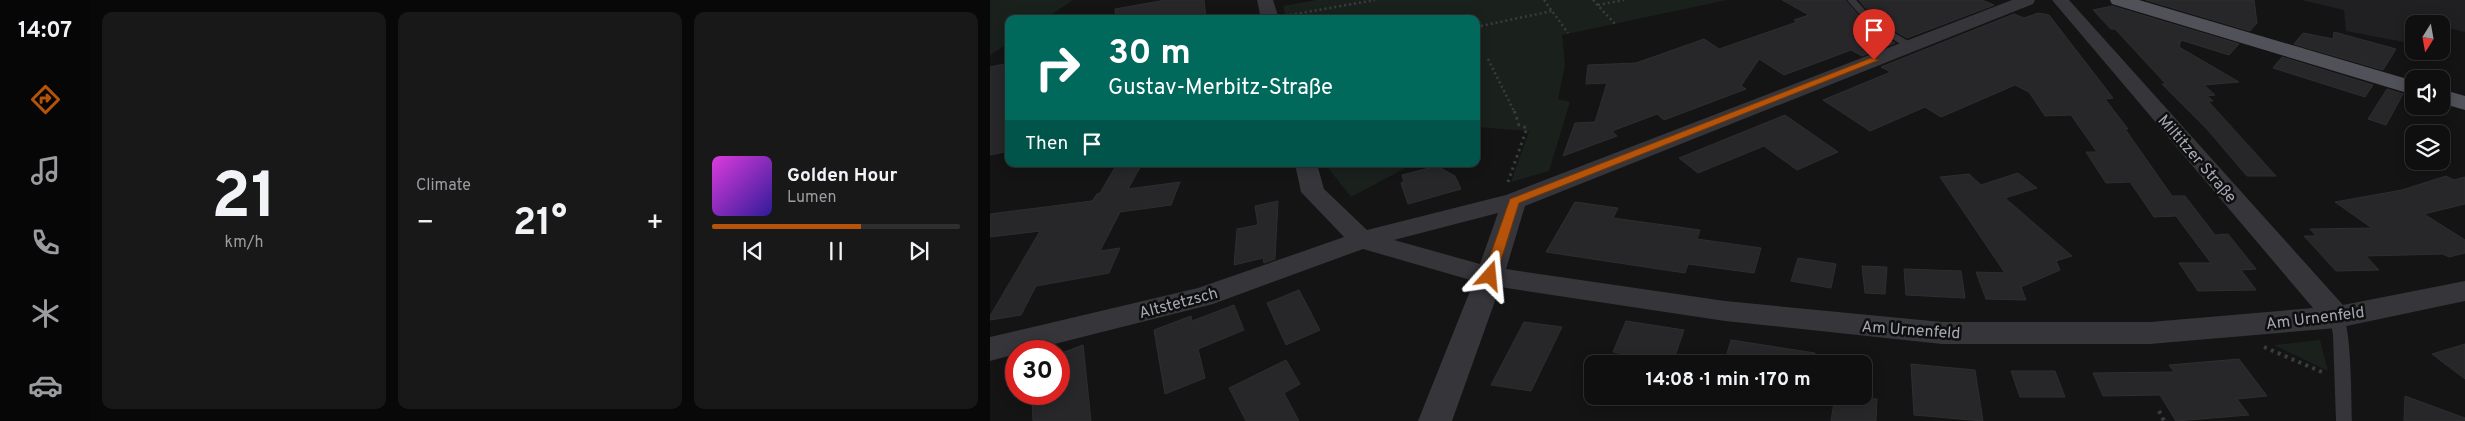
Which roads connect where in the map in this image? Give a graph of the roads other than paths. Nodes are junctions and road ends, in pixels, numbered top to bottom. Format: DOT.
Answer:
graph roads {
  1 [pos="1265,0"];
  2 [pos="1851,0"];
  3 [pos="2027,0"];
  4 [pos="2060,0"];
  5 [pos="2119,0"];
  6 [pos="1269,15"];
  7 [pos="1910,46"];
  8 [pos="2405,85"];
  9 [pos="2450,99"];
  10 [pos="2465,103"];
  11 [pos="1307,167"];
  12 [pos="1514,201"];
  13 [pos="1362,240"];
  14 [pos="1490,276"];
  15 [pos="2465,291"];
  16 [pos="2337,317"];
  17 [pos="990,349"];
  18 [pos="1434,421"];
  19 [pos="2344,421"];
  1 -- 6 [label="street"];
  2 -- 7 [label="lane"];
  3 -- 7 [label="street, Altstetzsch"];
  4 -- 16 [label="street, Miltitzer Straße"];
  5 -- 8 [label="main road"];
  7 -- 12 [label="street, Altstetzsch"];
  9 -- 10 [label="main road"];
  11 -- 13 [label="street"];
  12 -- 13 [label="street, Altstetzsch"];
  12 -- 14 [label="street"];
  13 -- 14 [label="street, Am Urnenfeld"];
  13 -- 17 [label="street, Altstetzsch"];
  14 -- 16 [label="street, Am Urnenfeld"];
  14 -- 18 [label="street"];
  15 -- 16 [label="street, Am Urnenfeld"];
  16 -- 19 [label="lane"];
}
